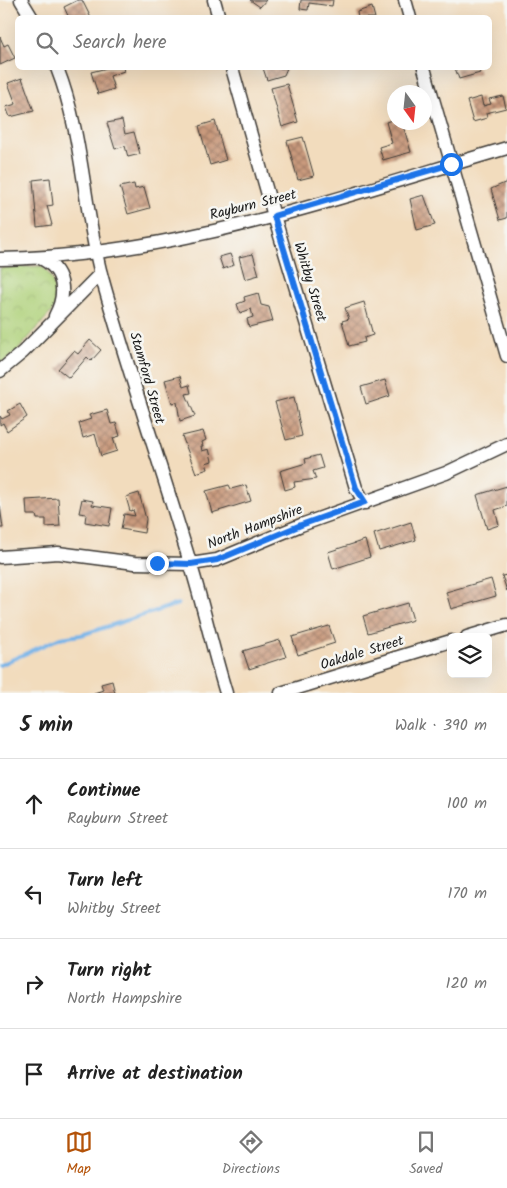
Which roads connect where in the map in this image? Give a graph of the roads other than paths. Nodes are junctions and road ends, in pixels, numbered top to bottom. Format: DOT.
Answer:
graph roads {
  1 [pos="20,0"];
  2 [pos="214,0"];
  3 [pos="405,0"];
  4 [pos="30,15"];
  5 [pos="218,15"];
  6 [pos="409,15"];
  7 [pos="58,70"];
  8 [pos="233,70"];
  9 [pos="425,70"];
  10 [pos="507,148"];
  11 [pos="451,164"];
  12 [pos="274,216"];
  13 [pos="96,253"];
  14 [pos="40,258"];
  15 [pos="0,259"];
  16 [pos="101,273"];
  17 [pos="50,325"];
  18 [pos="507,356"];
  19 [pos="0,370"];
  20 [pos="507,444"];
  21 [pos="365,502"];
  22 [pos="0,557"];
  23 [pos="191,564"];
  24 [pos="507,625"];
  25 [pos="480,633"];
  26 [pos="447,642"];
  27 [pos="226,693"];
  28 [pos="281,693"];
  1 -- 4 [label="street"];
  2 -- 5 [label="street"];
  3 -- 6 [label="street"];
  7 -- 13 [label="street, Stamford Street"];
  8 -- 12 [label="street, Whitby Street"];
  9 -- 11 [label="street"];
  10 -- 11 [label="street, Rayburn Street"];
  11 -- 12 [label="street, Rayburn Street"];
  11 -- 18 [label="street"];
  12 -- 13 [label="street, Rayburn Street"];
  12 -- 21 [label="street, Whitby Street"];
  13 -- 14 [label="street, Rayburn Street"];
  13 -- 16 [label="street, Stamford Street"];
  14 -- 15 [label="street, Rayburn Street"];
  14 -- 17 [label="street"];
  16 -- 17 [label="street"];
  16 -- 23 [label="street, Stamford Street"];
  17 -- 19 [label="street"];
  20 -- 21 [label="street, North Hampshire"];
  21 -- 23 [label="street, North Hampshire"];
  22 -- 23 [label="street, North Hampshire"];
  23 -- 27 [label="street, Stamford Street"];
  24 -- 25 [label="street"];
  26 -- 28 [label="street, Oakdale Street"];
}
